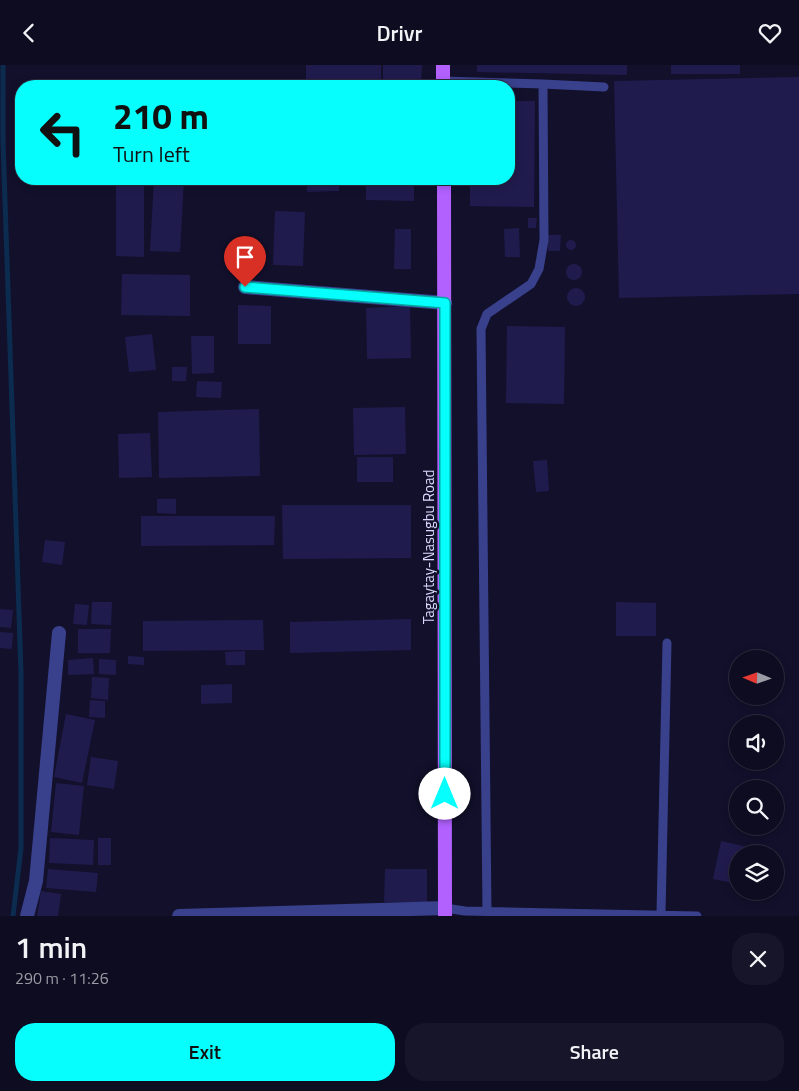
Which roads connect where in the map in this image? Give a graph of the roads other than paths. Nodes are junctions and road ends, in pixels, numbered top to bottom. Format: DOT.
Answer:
graph roads {
  1 [pos="443,65"];
  2 [pos="443,80"];
  3 [pos="515,84"];
  4 [pos="542,84"];
  5 [pos="604,87"];
  6 [pos="444,185"];
  7 [pos="245,287"];
  8 [pos="445,303"];
  9 [pos="60,633"];
  10 [pos="667,643"];
  11 [pos="445,912"];
  12 [pos="487,912"];
  13 [pos="662,914"];
  14 [pos="27,916"];
  15 [pos="179,916"];
  16 [pos="698,916"];
  1 -- 2 [label="main road"];
  3 -- 4 [label="lane"];
  4 -- 5 [label="lane"];
  4 -- 12 [label="lane"];
  6 -- 8 [label="main road, Tagaytay-Nasugbu Road"];
  7 -- 8 [label="street"];
  8 -- 11 [label="main road, Tagaytay-Nasugbu Road"];
  9 -- 14 [label="street"];
  10 -- 13 [label="lane"];
  11 -- 12 [label="lane"];
  11 -- 15 [label="street"];
  12 -- 13 [label="lane"];
  13 -- 16 [label="lane"];
}
